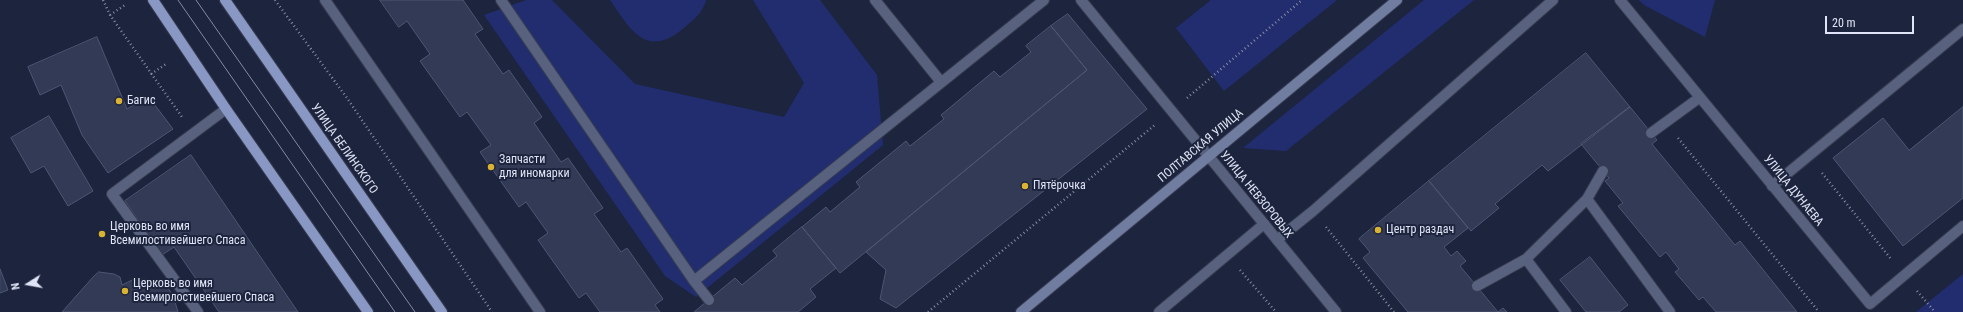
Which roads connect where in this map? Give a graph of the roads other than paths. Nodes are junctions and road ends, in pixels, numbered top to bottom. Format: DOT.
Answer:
graph roads {
  1 [pos="153,0"];
  2 [pos="225,0"];
  3 [pos="325,0"];
  4 [pos="501,0"];
  5 [pos="875,0"];
  6 [pos="1044,0"];
  7 [pos="1082,0"];
  8 [pos="1396,0"];
  9 [pos="1553,0"];
  10 [pos="1620,0"];
  11 [pos="1963,29"];
  12 [pos="942,82"];
  13 [pos="1699,98"];
  14 [pos="226,109"];
  15 [pos="1651,133"];
  16 [pos="1209,157"];
  17 [pos="1604,171"];
  18 [pos="1772,186"];
  19 [pos="1587,199"];
  20 [pos="1264,224"];
  21 [pos="1963,226"];
  22 [pos="1277,240"];
  23 [pos="1526,259"];
  24 [pos="694,281"];
  25 [pos="1477,286"];
  26 [pos="709,300"];
  27 [pos="198,312"];
  28 [pos="368,312"];
  29 [pos="442,312"];
  30 [pos="540,312"];
  31 [pos="1021,312"];
  32 [pos="1159,312"];
  33 [pos="1336,312"];
  34 [pos="1566,312"];
  35 [pos="1670,312"];
  1 -- 14 [label="main road"];
  2 -- 29 [label="main road, УЛИЦА БЕЛИНСКОГО"];
  3 -- 30 [label="street"];
  4 -- 24 [label="street"];
  5 -- 12 [label="street"];
  6 -- 12 [label="street"];
  7 -- 16 [label="street, УЛИЦА НЕВЗОРОВЫХ"];
  8 -- 16 [label="street, ПОЛТАВСКАЯ УЛИЦА"];
  9 -- 22 [label="street"];
  10 -- 13 [label="street, УЛИЦА ДУНАЕВА"];
  11 -- 18 [label="street"];
  12 -- 24 [label="street"];
  13 -- 15 [label="street"];
  13 -- 18 [label="street, УЛИЦА ДУНАЕВА"];
  14 -- 27 [label="street"];
  14 -- 28 [label="main road"];
  16 -- 20 [label="street, УЛИЦА НЕВЗОРОВЫХ"];
  16 -- 31 [label="street, ПОЛТАВСКАЯ УЛИЦА"];
  17 -- 19 [label="street"];
  18 -- 21 [label="street, УЛИЦА ДУНАЕВА"];
  19 -- 23 [label="street"];
  19 -- 35 [label="street"];
  20 -- 22 [label="street, УЛИЦА НЕВЗОРОВЫХ"];
  20 -- 32 [label="street"];
  22 -- 33 [label="street, УЛИЦА НЕВЗОРОВЫХ"];
  23 -- 25 [label="street"];
  23 -- 34 [label="street"];
  24 -- 26 [label="street"];
}
